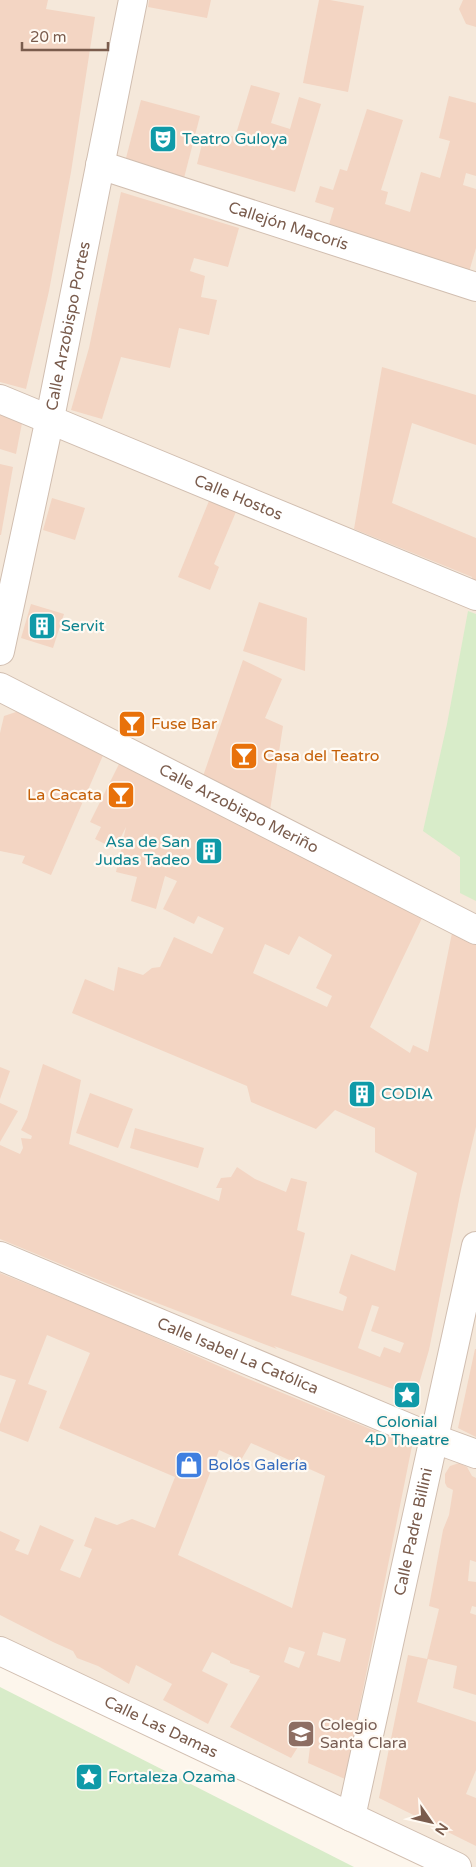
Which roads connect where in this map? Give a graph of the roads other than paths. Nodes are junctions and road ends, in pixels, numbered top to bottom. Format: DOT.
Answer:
graph roads {
  1 [pos="133,0"];
  2 [pos="100,165"];
  3 [pos="476,287"];
  4 [pos="0,399"];
  5 [pos="50,418"];
  6 [pos="476,596"];
  7 [pos="0,651"];
  8 [pos="0,687"];
  9 [pos="476,930"];
  10 [pos="476,1246"];
  11 [pos="0,1256"];
  12 [pos="435,1439"];
  13 [pos="476,1454"];
  14 [pos="0,1651"];
  15 [pos="351,1817"];
  16 [pos="457,1867"];
  1 -- 2 [label="street, Calle Arzobispo Portes"];
  2 -- 3 [label="street, Callejón Macorís"];
  2 -- 5 [label="street, Calle Arzobispo Portes"];
  4 -- 5 [label="street, Calle Hostos"];
  5 -- 6 [label="street, Calle Hostos"];
  5 -- 7 [label="street, Calle Arzobispo Portes"];
  8 -- 9 [label="street, Calle Arzobispo Meriño"];
  10 -- 12 [label="street, Calle Padre Billini"];
  11 -- 12 [label="street, Calle Isabel La Católica"];
  12 -- 13 [label="street, Calle Isabel La Católica"];
  12 -- 15 [label="street, Calle Padre Billini"];
  14 -- 15 [label="street, Calle Las Damas"];
  15 -- 16 [label="street, Calle Las Damas"];
}
